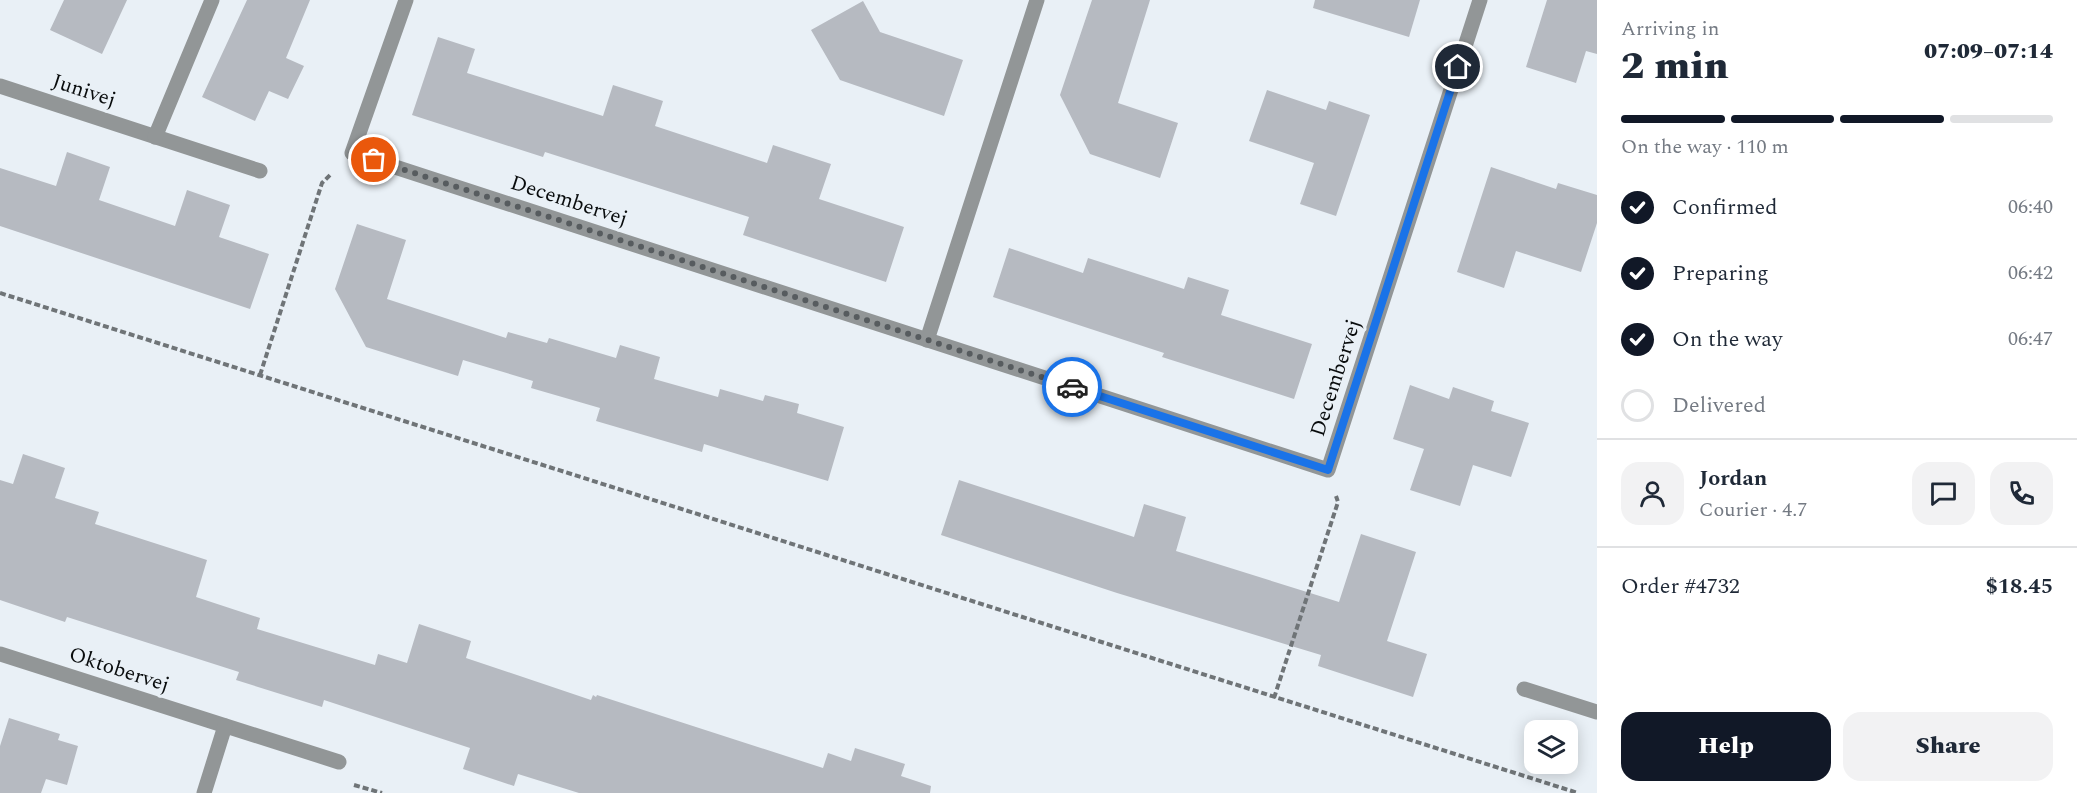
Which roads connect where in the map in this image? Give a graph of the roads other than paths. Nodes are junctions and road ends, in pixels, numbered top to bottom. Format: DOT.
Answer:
graph roads {
  1 [pos="212,0"];
  2 [pos="406,0"];
  3 [pos="1037,0"];
  4 [pos="1480,0"];
  5 [pos="0,86"];
  6 [pos="155,137"];
  7 [pos="260,171"];
  8 [pos="927,340"];
  9 [pos="0,654"];
  10 [pos="1524,689"];
  11 [pos="1597,712"];
  12 [pos="225,726"];
  13 [pos="339,762"];
  14 [pos="204,793"];
  1 -- 6 [label="street"];
  2 -- 8 [label="street, Decembervej"];
  3 -- 8 [label="street"];
  4 -- 8 [label="street, Decembervej"];
  5 -- 6 [label="street, Junivej"];
  6 -- 7 [label="street, Junivej"];
  9 -- 12 [label="street, Oktobervej"];
  10 -- 11 [label="street"];
  12 -- 13 [label="street, Oktobervej"];
  12 -- 14 [label="street"];
}
